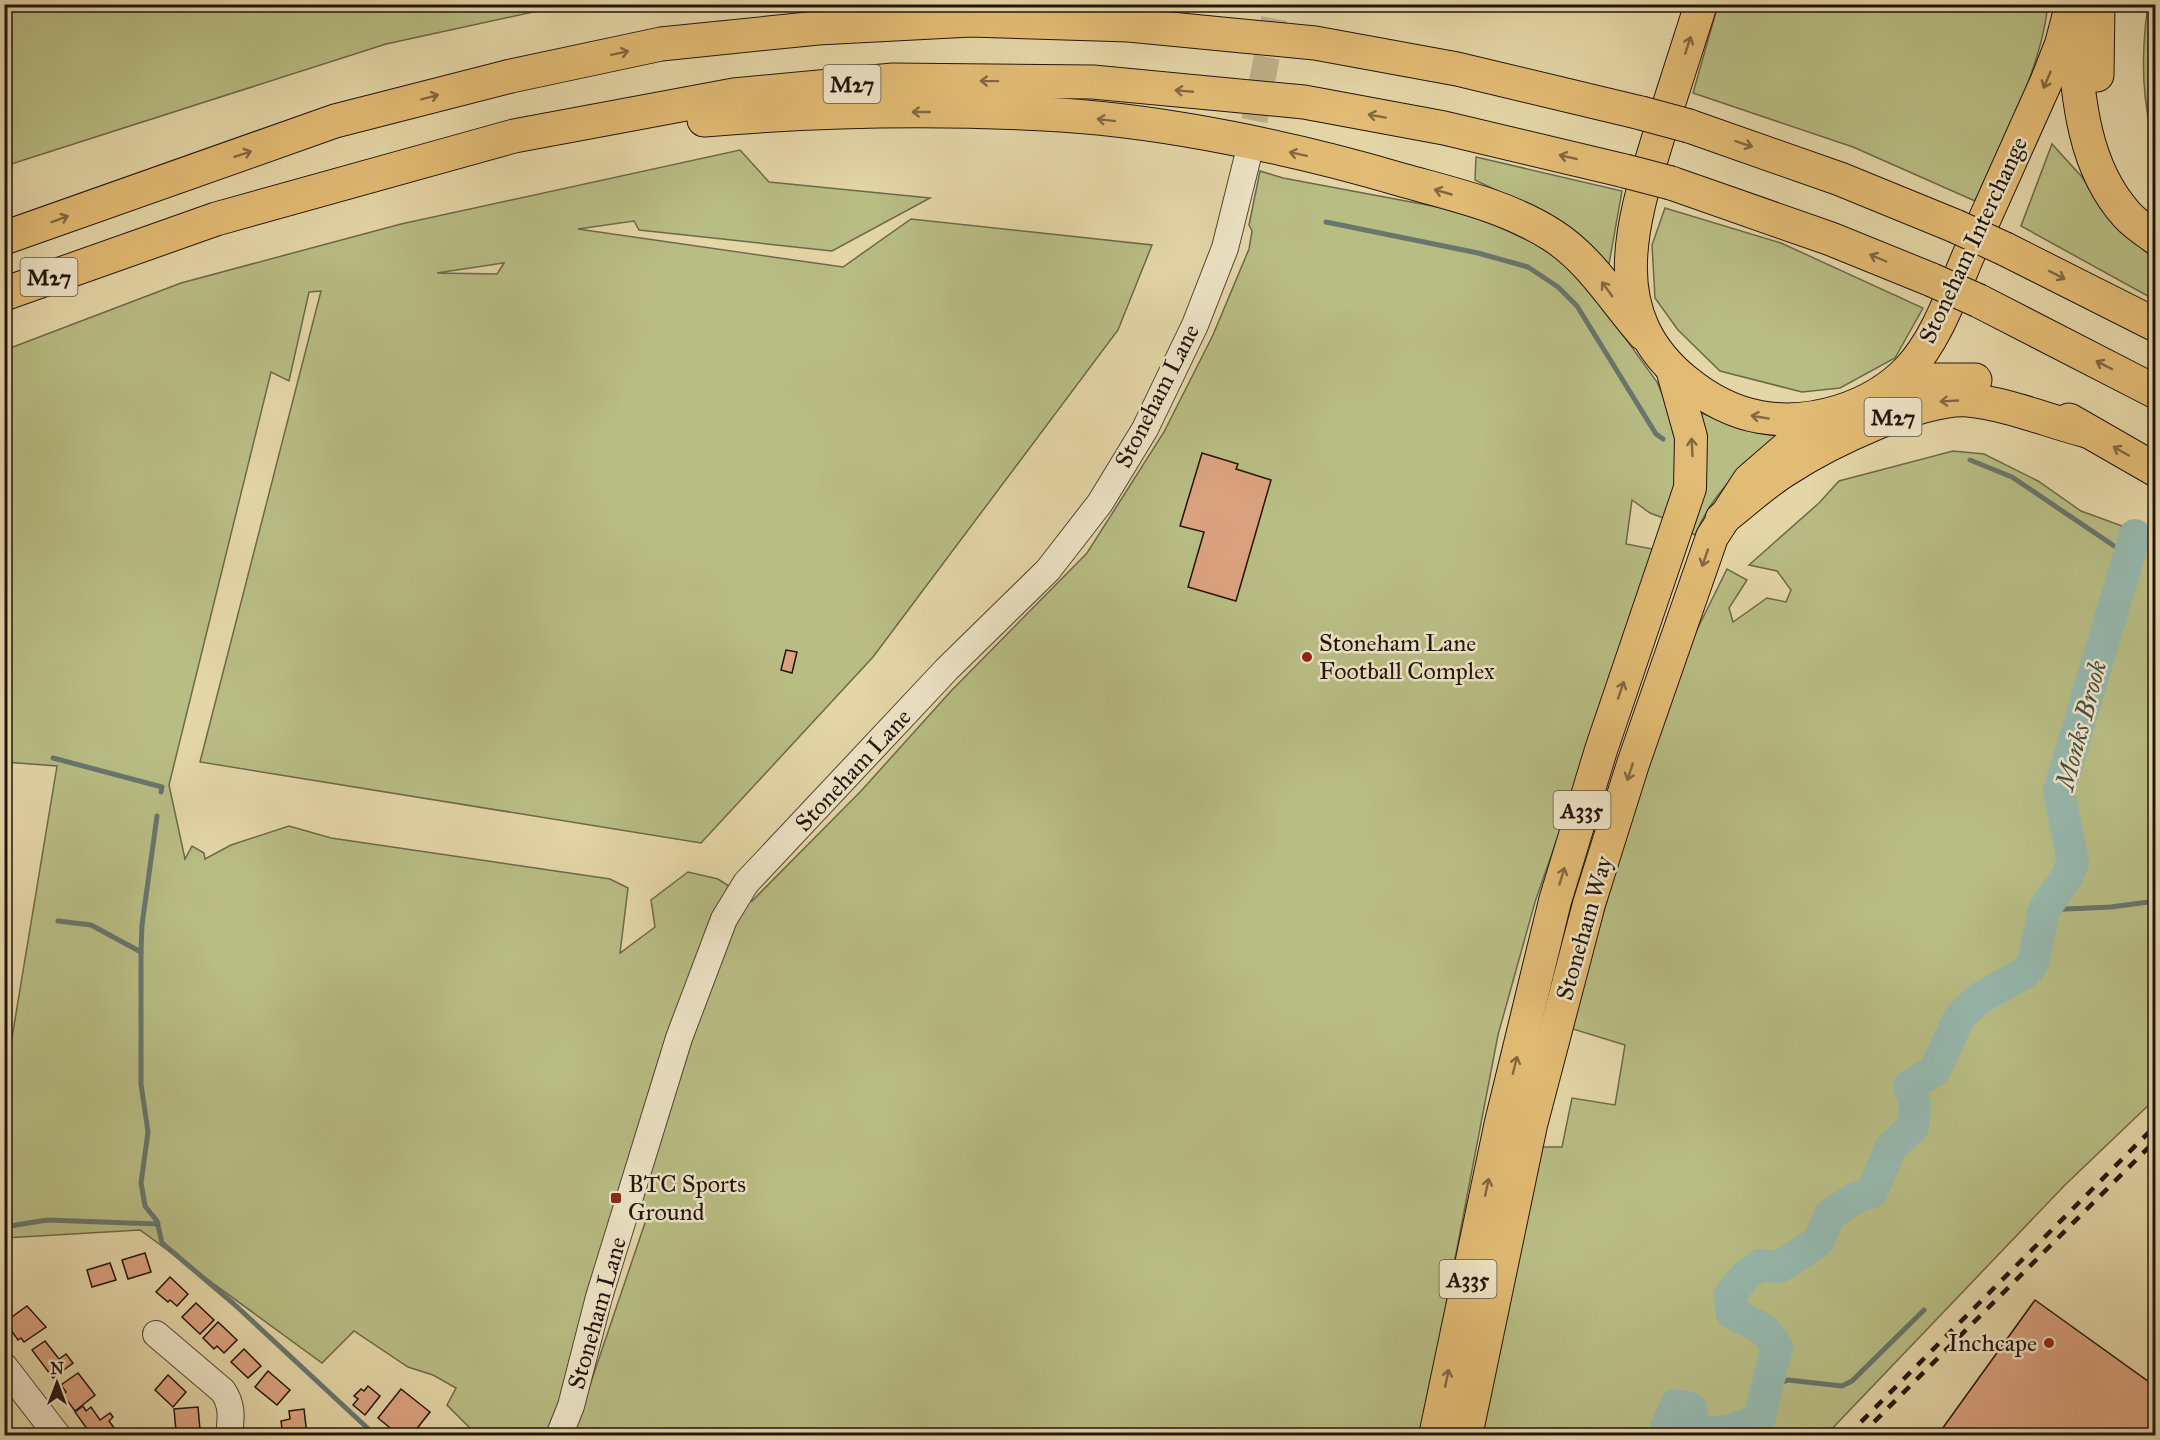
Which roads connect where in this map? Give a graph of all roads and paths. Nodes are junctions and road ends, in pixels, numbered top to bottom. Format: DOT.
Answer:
graph roads {
  1 [pos="832,4"];
  2 [pos="1701,4"];
  3 [pos="2080,5"];
  4 [pos="661,44"];
  5 [pos="514,136"];
  6 [pos="1247,160"];
  7 [pos="2156,236"];
  8 [pos="4,238"];
  9 [pos="4,294"];
  10 [pos="2156,325"];
  11 [pos="1644,334"];
  12 [pos="1671,369"];
  13 [pos="1886,390"];
  14 [pos="2156,393"];
  15 [pos="1839,412"];
  16 [pos="2087,431"];
  17 [pos="2156,470"];
  18 [pos="1722,519"];
  19 [pos="156,1334"];
  20 [pos="8,1379"];
  21 [pos="58,1436"];
  22 [pos="229,1436"];
  23 [pos="559,1436"];
  24 [pos="1435,1436"];
  25 [pos="1466,1436"];
  1 -- 4 [label="highway, M27"];
  11 -- 2 [label="main road, Stoneham Interchange, one-way"];
  3 -- 7 [label="highway"];
  3 -- 13 [label="main road, Stoneham Interchange, one-way"];
  8 -- 4 [label="highway, M27, one-way"];
  4 -- 10 [label="highway, M27, one-way, bridge"];
  5 -- 9 [label="highway, M27"];
  11 -- 5 [label="highway, M27, one-way"];
  14 -- 5 [label="highway, M27, one-way, bridge"];
  6 -- 23 [label="street, Stoneham Lane"];
  11 -- 12 [label="main road, Stoneham Interchange"];
  15 -- 12 [label="main road, Stoneham Interchange, one-way"];
  24 -- 12 [label="main road, Stoneham Way / A335, one-way"];
  13 -- 15 [label="main road, Stoneham Interchange"];
  13 -- 16 [label="highway, M27"];
  15 -- 18 [label="main road, Stoneham Way / A335"];
  17 -- 16 [label="highway, M27, one-way"];
  16 -- 18 [label="highway, M27, one-way"];
  18 -- 25 [label="main road, Stoneham Way / A335, one-way"];
  19 -- 22 [label="street"];
  20 -- 21 [label="street"];
}
